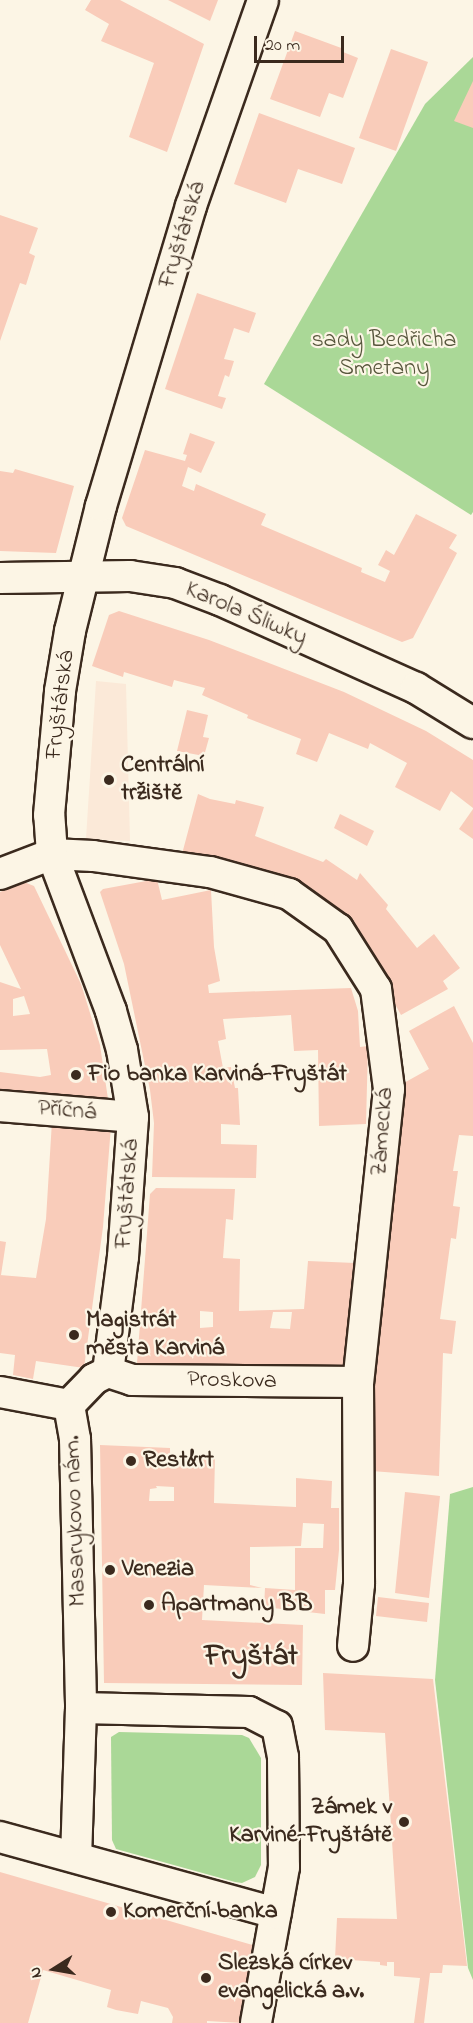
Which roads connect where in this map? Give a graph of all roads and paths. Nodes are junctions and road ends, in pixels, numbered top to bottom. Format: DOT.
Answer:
graph roads {
  1 [pos="263,0"];
  2 [pos="85,575"];
  3 [pos="0,578"];
  4 [pos="473,723"];
  5 [pos="52,855"];
  6 [pos="0,874"];
  7 [pos="0,1106"];
  8 [pos="133,1118"];
  9 [pos="108,1372"];
  10 [pos="358,1382"];
  11 [pos="0,1392"];
  12 [pos="69,1405"];
  13 [pos="353,1646"];
  14 [pos="81,1708"];
  15 [pos="0,1837"];
  16 [pos="76,1856"];
  17 [pos="276,1913"];
  18 [pos="256,2023"];
  1 -- 2 [label="street, Fryštátská"];
  2 -- 3 [label="street, Karola Śliwky"];
  2 -- 4 [label="street, Karola Śliwky"];
  2 -- 5 [label="street, Fryštátská"];
  5 -- 6 [label="street"];
  5 -- 8 [label="street, Fryštátská"];
  5 -- 10 [label="street, Zámecká"];
  7 -- 8 [label="street, Příčná"];
  8 -- 9 [label="street, Fryštátská"];
  9 -- 10 [label="street, Proskova"];
  9 -- 12 [label="street"];
  10 -- 13 [label="street, Zámecká"];
  11 -- 12 [label="street, Masarykovo nám."];
  12 -- 14 [label="street, Masarykovo nám."];
  14 -- 16 [label="street, Masarykovo nám."];
  14 -- 17 [label="street"];
  15 -- 16 [label="street"];
  16 -- 17 [label="street"];
  17 -- 18 [label="street"];
}
